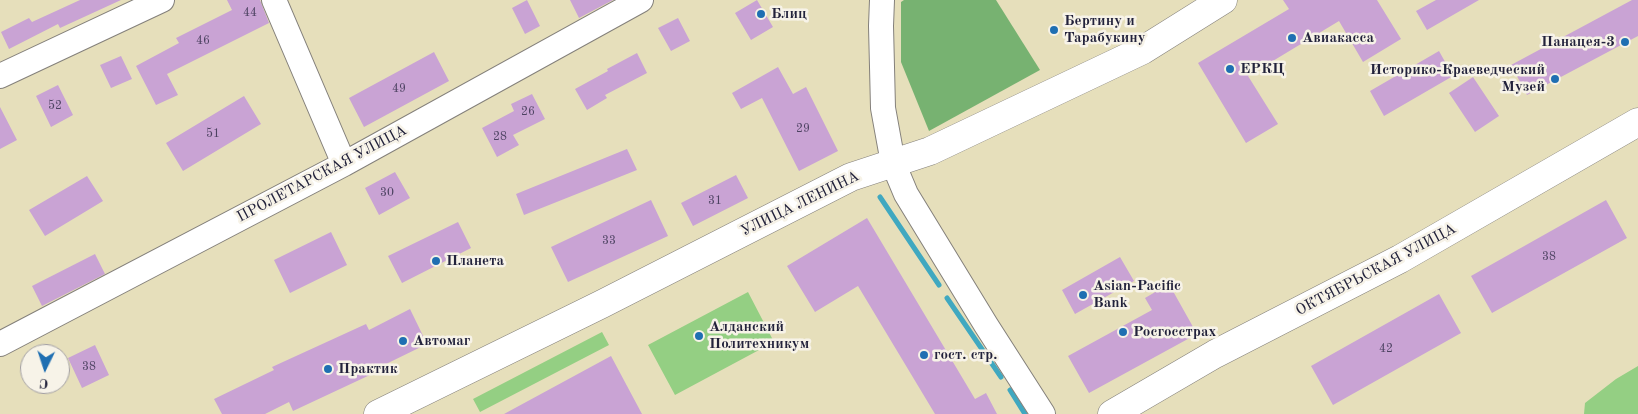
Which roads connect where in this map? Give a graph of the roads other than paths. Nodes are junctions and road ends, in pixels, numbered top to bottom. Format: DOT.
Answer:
graph roads {
  1 [pos="162,0"];
  2 [pos="274,0"];
  3 [pos="641,0"];
  4 [pos="882,0"];
  5 [pos="1223,0"];
  6 [pos="0,76"];
  7 [pos="1638,122"];
  8 [pos="893,163"];
  9 [pos="344,164"];
  10 [pos="0,344"];
  11 [pos="378,414"];
  12 [pos="1043,414"];
  13 [pos="1112,414"];
  1 -- 6 [label="street"];
  2 -- 9 [label="street"];
  3 -- 9 [label="street, ПРОЛЕТАРСКАЯ УЛИЦА"];
  4 -- 8 [label="street"];
  5 -- 8 [label="main road, УЛИЦА ЛЕНИНА"];
  7 -- 13 [label="main road, ОКТЯБРЬСКАЯ УЛИЦА"];
  8 -- 11 [label="main road, УЛИЦА ЛЕНИНА"];
  8 -- 12 [label="street"];
  9 -- 10 [label="street, ПРОЛЕТАРСКАЯ УЛИЦА"];
}
